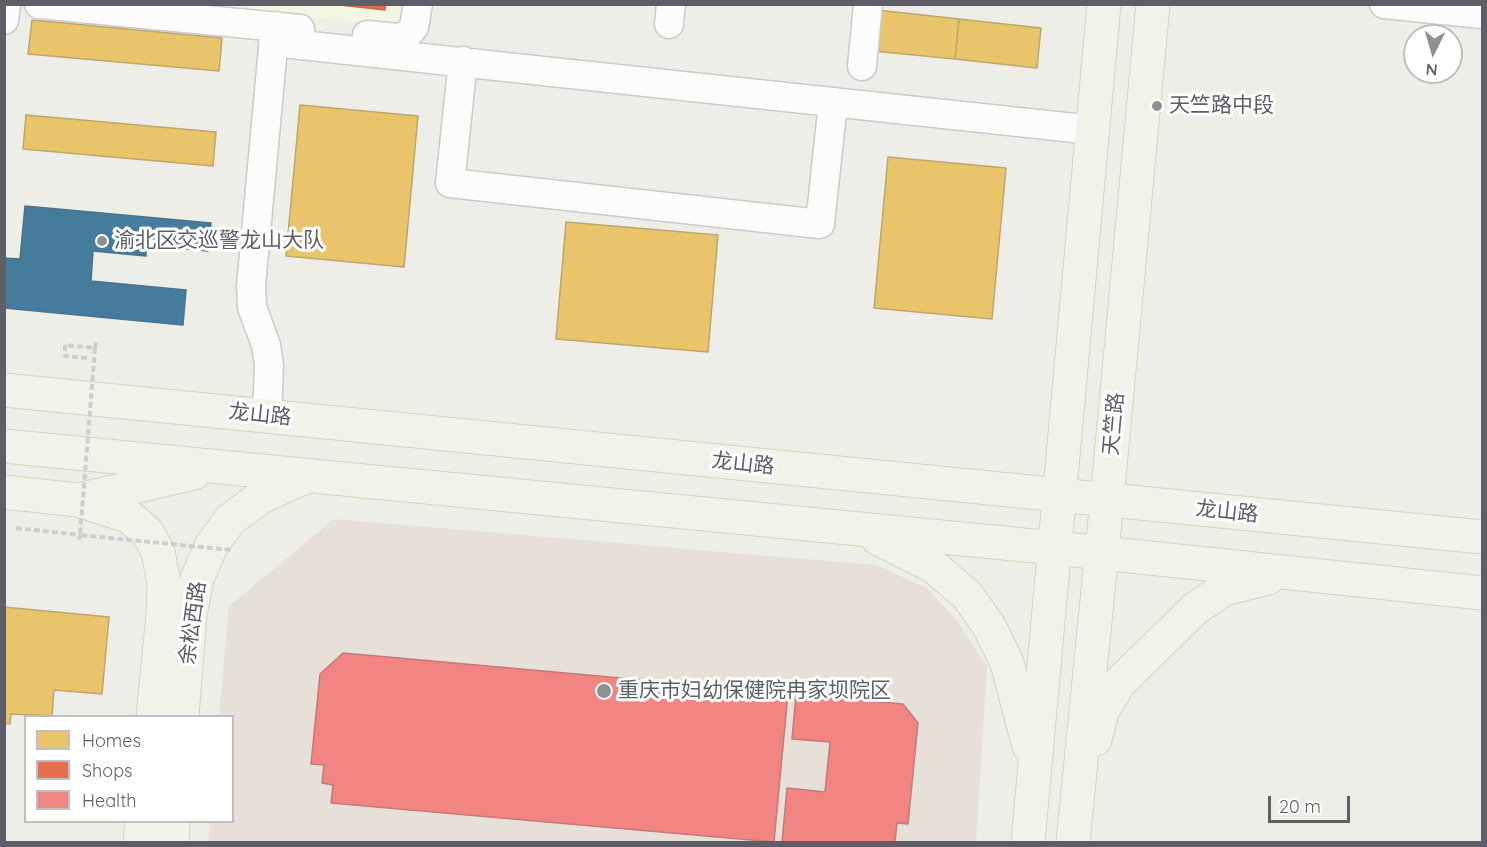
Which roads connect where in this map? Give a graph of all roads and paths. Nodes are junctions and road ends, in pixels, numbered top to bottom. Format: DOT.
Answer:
graph roads {
  1 [pos="6,4"];
  2 [pos="39,4"];
  3 [pos="418,4"];
  4 [pos="868,4"];
  5 [pos="1104,4"];
  6 [pos="1153,4"];
  7 [pos="1384,4"];
  8 [pos="1482,14"];
  9 [pos="4,20"];
  10 [pos="274,34"];
  11 [pos="463,62"];
  12 [pos="862,66"];
  13 [pos="833,103"];
  14 [pos="1093,130"];
  15 [pos="96,342"];
  16 [pos="95,348"];
  17 [pos="87,358"];
  18 [pos="4,390"];
  19 [pos="267,416"];
  20 [pos="4,446"];
  21 [pos="220,467"];
  22 [pos="308,475"];
  23 [pos="4,492"];
  24 [pos="1061,495"];
  25 [pos="78,500"];
  26 [pos="1107,500"];
  27 [pos="16,528"];
  28 [pos="859,529"];
  29 [pos="80,535"];
  30 [pos="1482,537"];
  31 [pos="79,542"];
  32 [pos="1055,548"];
  33 [pos="231,550"];
  34 [pos="1102,553"];
  35 [pos="1295,573"];
  36 [pos="1482,593"];
  37 [pos="153,715"];
  38 [pos="182,715"];
  39 [pos="1035,769"];
  40 [pos="1076,807"];
  41 [pos="142,823"];
  42 [pos="173,823"];
  43 [pos="140,843"];
  44 [pos="172,843"];
  45 [pos="1028,843"];
  46 [pos="1073,843"];
  1 -- 9 [label="street"];
  2 -- 10 [label="street"];
  3 -- 10 [label="street"];
  4 -- 12 [label="street"];
  5 -- 14 [label="main road"];
  6 -- 26 [label="main road, 天竺路"];
  7 -- 8 [label="street"];
  10 -- 11 [label="street"];
  10 -- 19 [label="street"];
  11 -- 13 [label="street"];
  11 -- 13 [label="street"];
  13 -- 14 [label="street"];
  14 -- 24 [label="main road"];
  15 -- 16 [label="path, bridge"];
  16 -- 17 [label="path"];
  16 -- 29 [label="path, bridge"];
  18 -- 19 [label="main road, 龙山路"];
  19 -- 24 [label="main road, 龙山路"];
  20 -- 21 [label="main road"];
  21 -- 22 [label="main road"];
  21 -- 25 [label="main road"];
  22 -- 28 [label="main road"];
  22 -- 38 [label="main road, 余松西路"];
  23 -- 25 [label="main road"];
  24 -- 26 [label="main road, 龙山路"];
  24 -- 32 [label="main road"];
  25 -- 37 [label="main road, 余松西路"];
  26 -- 30 [label="main road, 龙山路"];
  26 -- 34 [label="main road, 天竺路"];
  27 -- 29 [label="path"];
  28 -- 32 [label="main road"];
  28 -- 39 [label="main road"];
  29 -- 31 [label="path, bridge"];
  29 -- 33 [label="path, bridge"];
  32 -- 34 [label="main road"];
  32 -- 39 [label="main road"];
  34 -- 35 [label="main road"];
  34 -- 40 [label="main road, 天竺路"];
  35 -- 36 [label="main road"];
  35 -- 40 [label="main road"];
  39 -- 45 [label="main road"];
  40 -- 46 [label="main road, 天竺路"];
  41 -- 43 [label="main road"];
  42 -- 44 [label="main road"];
}
